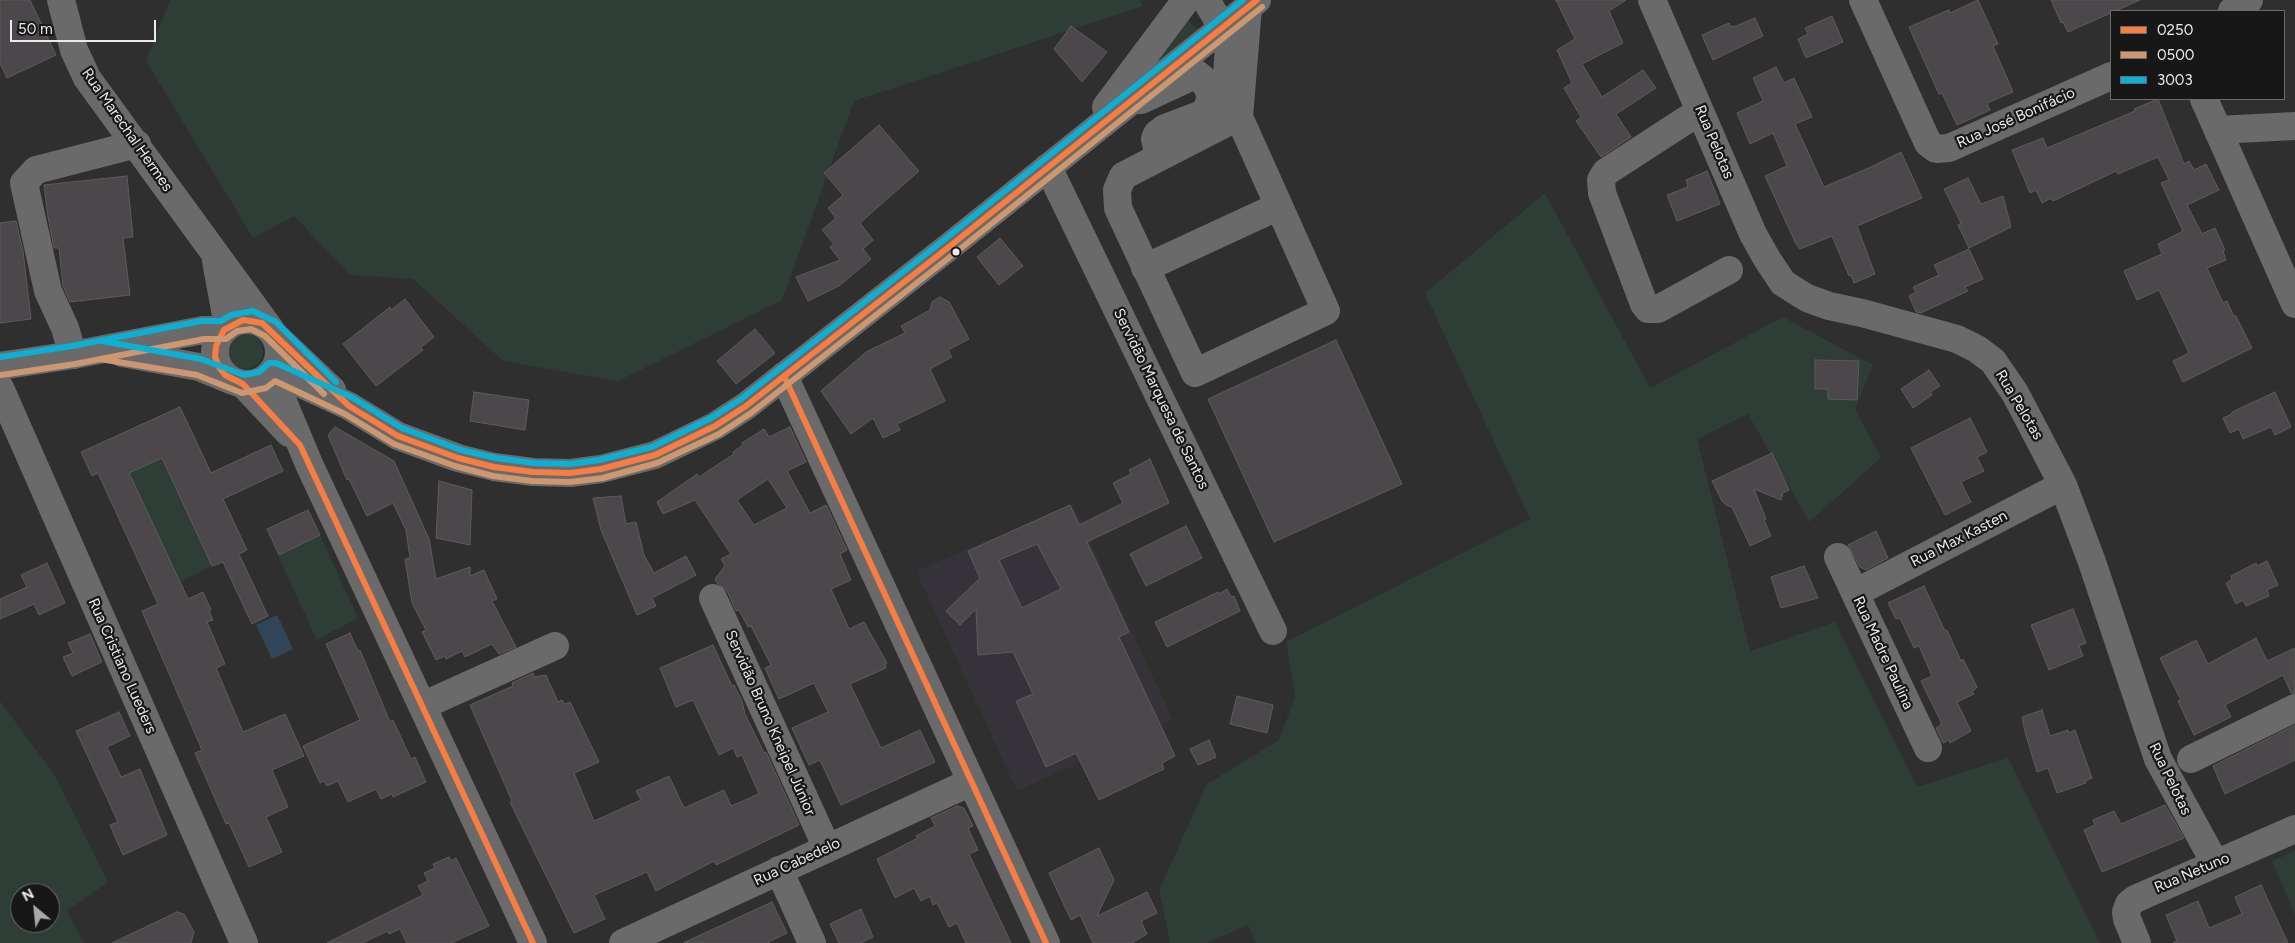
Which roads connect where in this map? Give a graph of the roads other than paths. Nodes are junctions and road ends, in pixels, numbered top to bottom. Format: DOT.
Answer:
graph roads {
  1 [pos="61,0"];
  2 [pos="1186,0"];
  3 [pos="1206,0"];
  4 [pos="1652,0"];
  5 [pos="1863,0"];
  6 [pos="2249,0"];
  7 [pos="1252,4"];
  8 [pos="2234,10"];
  9 [pos="1222,27"];
  10 [pos="2110,76"];
  11 [pos="2204,100"];
  12 [pos="1123,106"];
  13 [pos="1700,111"];
  14 [pos="2295,126"];
  15 [pos="2218,130"];
  16 [pos="1083,138"];
  17 [pos="136,144"];
  18 [pos="1159,156"];
  19 [pos="1048,167"];
  20 [pos="1278,206"];
  21 [pos="213,250"];
  22 [pos="1145,268"];
  23 [pos="1730,270"];
  24 [pos="2295,304"];
  25 [pos="226,328"];
  26 [pos="273,332"];
  27 [pos="101,350"];
  28 [pos="73,355"];
  29 [pos="0,366"];
  30 [pos="272,372"];
  31 [pos="784,376"];
  32 [pos="239,383"];
  33 [pos="0,388"];
  34 [pos="349,406"];
  35 [pos="300,445"];
  36 [pos="2063,485"];
  37 [pos="1838,558"];
  38 [pos="1855,593"];
  39 [pos="713,598"];
  40 [pos="1273,631"];
  41 [pos="555,646"];
  42 [pos="422,706"];
  43 [pos="2295,708"];
  44 [pos="1928,748"];
  45 [pos="2191,759"];
  46 [pos="971,782"];
  47 [pos="2295,829"];
  48 [pos="827,848"];
  49 [pos="2214,863"];
  50 [pos="779,870"];
  51 [pos="244,943"];
  52 [pos="533,943"];
  53 [pos="623,943"];
  54 [pos="812,943"];
  55 [pos="1046,943"];
  56 [pos="2137,943"];
  1 -- 17 [label="street, Rua Marechal Hermes"];
  2 -- 16 [label="main road"];
  3 -- 9 [label="main road"];
  4 -- 13 [label="street, Rua Pelotas"];
  5 -- 10 [label="street, Rua José Bonifácio"];
  6 -- 8 [label="street"];
  7 -- 9 [label="main road"];
  7 -- 20 [label="street"];
  9 -- 12 [label="main road"];
  9 -- 18 [label="street"];
  11 -- 15 [label="street"];
  12 -- 16 [label="main road"];
  12 -- 18 [label="street"];
  13 -- 23 [label="street"];
  13 -- 36 [label="street, Rua Pelotas"];
  14 -- 15 [label="street"];
  15 -- 24 [label="street"];
  16 -- 19 [label="main road"];
  17 -- 21 [label="street, Rua Marechal Hermes"];
  17 -- 28 [label="street"];
  18 -- 22 [label="street"];
  19 -- 31 [label="main road"];
  19 -- 40 [label="street, Servidão Marquesa de Santos"];
  20 -- 22 [label="street"];
  20 -- 22 [label="street"];
  21 -- 25 [label="street, Rua Marechal Hermes"];
  21 -- 26 [label="street, Rua Marechal Hermes"];
  25 -- 26 [label="main road"];
  25 -- 27 [label="main road"];
  25 -- 32 [label="main road"];
  26 -- 30 [label="main road"];
  26 -- 34 [label="main road"];
  27 -- 28 [label="main road"];
  27 -- 32 [label="main road"];
  28 -- 29 [label="main road"];
  30 -- 32 [label="main road"];
  30 -- 34 [label="main road"];
  30 -- 35 [label="street"];
  31 -- 34 [label="main road"];
  31 -- 46 [label="street"];
  32 -- 35 [label="street"];
  33 -- 51 [label="street, Rua Cristiano Lueders"];
  35 -- 42 [label="street"];
  36 -- 38 [label="street, Rua Max Kasten"];
  36 -- 49 [label="street, Rua Pelotas"];
  37 -- 38 [label="street, Rua Madre Paulina"];
  38 -- 44 [label="street, Rua Madre Paulina"];
  39 -- 48 [label="street, Servidão Bruno Kneipel Júnior"];
  41 -- 42 [label="street"];
  42 -- 52 [label="street"];
  43 -- 45 [label="street"];
  46 -- 48 [label="street, Rua Cabedelo"];
  46 -- 55 [label="street"];
  47 -- 49 [label="street, Rua Netuno"];
  48 -- 50 [label="street, Rua Cabedelo"];
  49 -- 56 [label="street, Rua Netuno"];
  50 -- 53 [label="street, Rua Cabedelo"];
  50 -- 54 [label="street"];
}
